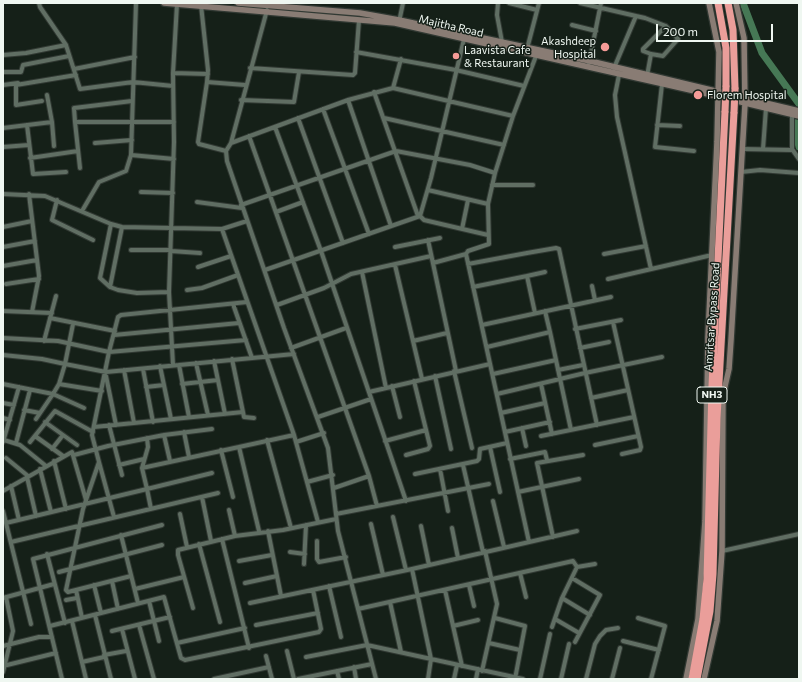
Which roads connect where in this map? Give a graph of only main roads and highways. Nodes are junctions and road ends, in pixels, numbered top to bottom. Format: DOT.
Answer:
graph roads {
  1 [pos="718,3"];
  2 [pos="728,3"];
  3 [pos="709,324"];
  4 [pos="714,333"];
  5 [pos="718,384"];
  6 [pos="723,391"];
  7 [pos="692,679"];
  8 [pos="697,679"];
  1 -- 4 [label="highway, Amritsar Bypass Road / NH3, bridge"];
  2 -- 5 [label="highway, Amritsar Bypass Road / NH3, bridge"];
  3 -- 4 [label="highway"];
  4 -- 7 [label="highway, Amritsar Bypass Road / NH3"];
  5 -- 6 [label="highway"];
  5 -- 8 [label="highway, Amritsar Bypass Road / NH3"];
}
